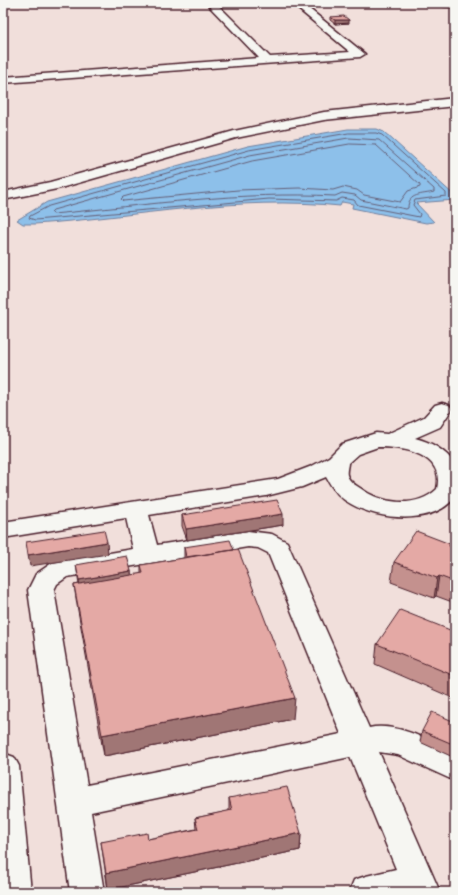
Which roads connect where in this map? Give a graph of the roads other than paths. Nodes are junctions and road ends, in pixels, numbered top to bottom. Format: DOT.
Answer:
graph roads {
  1 [pos="211,3"];
  2 [pos="296,3"];
  3 [pos="444,3"];
  4 [pos="455,4"];
  5 [pos="268,61"];
  6 [pos="3,80"];
  7 [pos="455,102"];
  8 [pos="3,196"];
  9 [pos="391,440"];
  10 [pos="337,461"];
  11 [pos="448,466"];
  12 [pos="266,490"];
  13 [pos="355,498"];
  14 [pos="455,502"];
  15 [pos="431,504"];
  16 [pos="136,510"];
  17 [pos="3,530"];
  18 [pos="147,554"];
  19 [pos="360,743"];
  20 [pos="3,766"];
  21 [pos="455,768"];
  22 [pos="73,802"];
  23 [pos="421,886"];
  24 [pos="14,892"];
  25 [pos="87,892"];
  26 [pos="366,892"];
  1 -- 5 [label="lane"];
  2 -- 5 [label="lane"];
  3 -- 4 [label="lane"];
  5 -- 6 [label="lane"];
  7 -- 8 [label="lane"];
  9 -- 10 [label="lane"];
  9 -- 11 [label="lane"];
  9 -- 11 [label="lane"];
  10 -- 12 [label="lane"];
  10 -- 13 [label="lane"];
  11 -- 15 [label="lane"];
  12 -- 13 [label="lane"];
  12 -- 16 [label="lane"];
  13 -- 15 [label="lane"];
  14 -- 15 [label="lane"];
  16 -- 17 [label="lane"];
  16 -- 18 [label="lane"];
  18 -- 19 [label="lane"];
  18 -- 22 [label="lane"];
  19 -- 21 [label="lane"];
  19 -- 22 [label="lane"];
  19 -- 23 [label="lane"];
  20 -- 24 [label="lane"];
  22 -- 25 [label="lane"];
  23 -- 26 [label="lane"];
}
